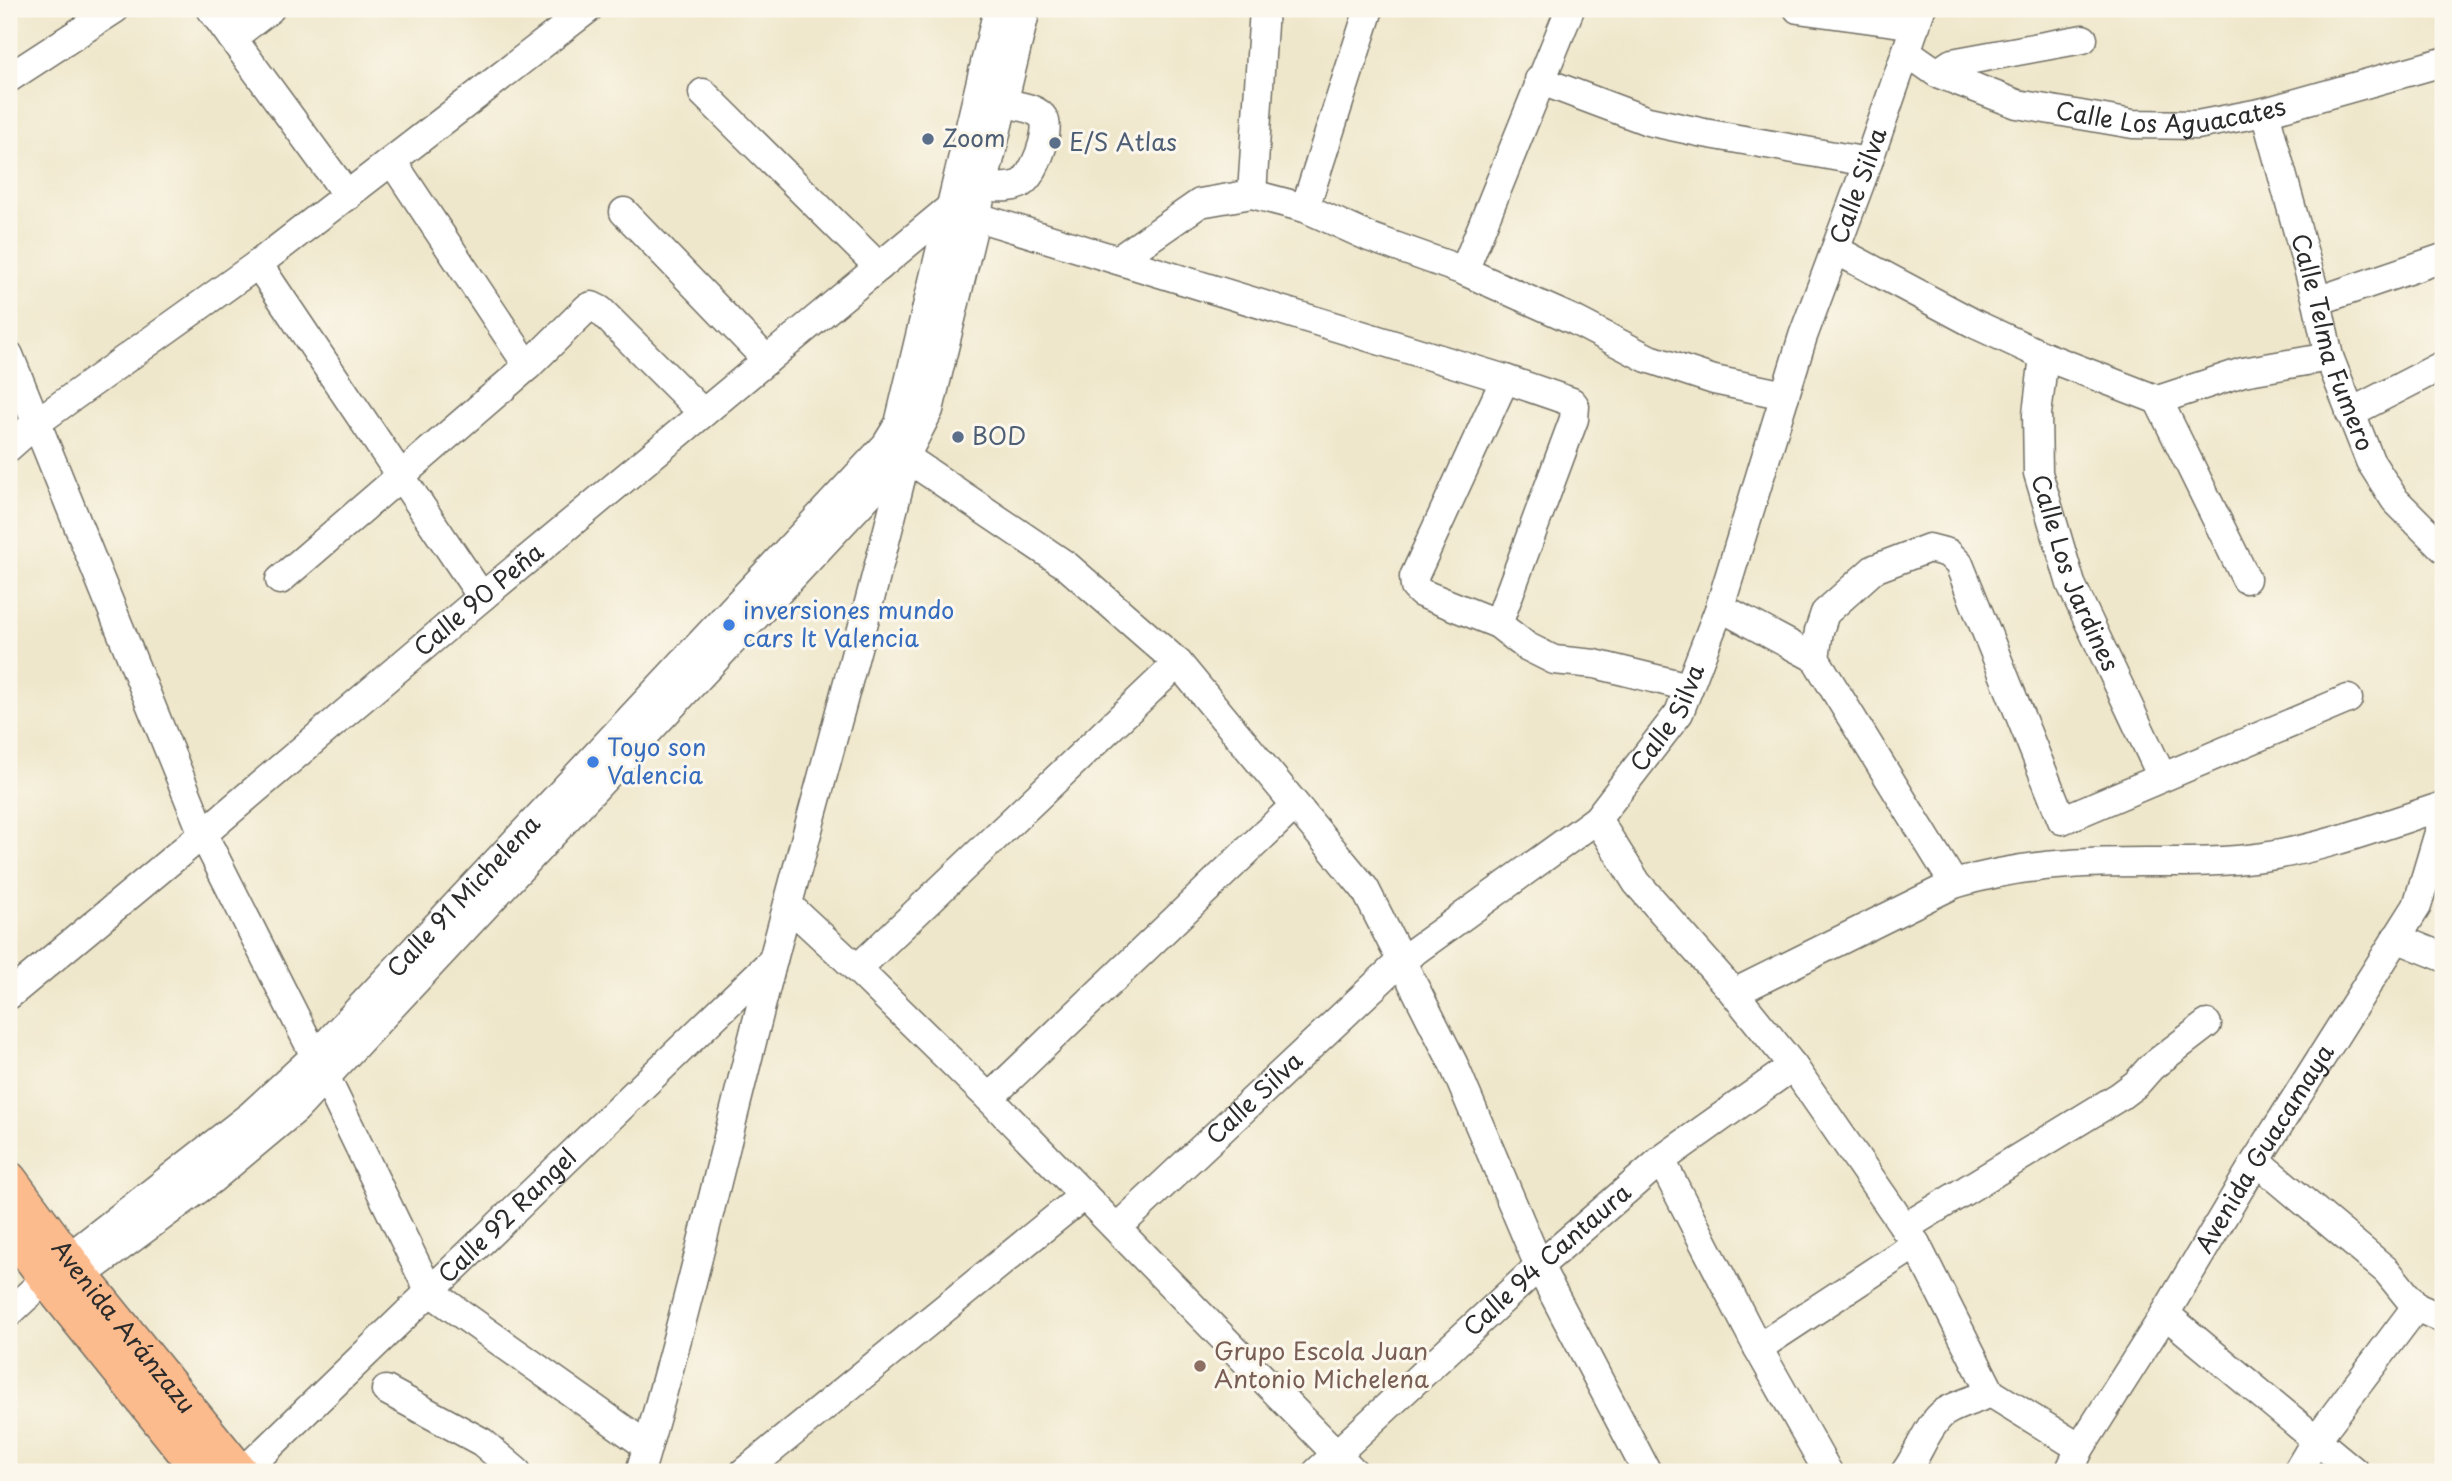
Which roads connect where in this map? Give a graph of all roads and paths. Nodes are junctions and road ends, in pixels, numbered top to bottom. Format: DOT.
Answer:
graph roads {
  1 [pos="115,9"];
  2 [pos="211,9"];
  3 [pos="270,9"];
  4 [pos="588,9"];
  5 [pos="998,9"];
  6 [pos="1026,9"];
  7 [pos="1264,9"];
  8 [pos="1369,9"];
  9 [pos="1570,9"];
  10 [pos="1798,9"];
  11 [pos="1918,17"];
  12 [pos="232,38"];
  13 [pos="2083,39"];
  14 [pos="1907,52"];
  15 [pos="2443,64"];
  16 [pos="1937,74"];
  17 [pos="9,78"];
  18 [pos="1539,80"];
  19 [pos="703,93"];
  20 [pos="1004,103"];
  21 [pos="2266,112"];
  22 [pos="392,161"];
  23 [pos="1868,162"];
  24 [pos="982,187"];
  25 [pos="1252,194"];
  26 [pos="348,196"];
  27 [pos="1305,208"];
  28 [pos="624,212"];
  29 [pos="962,212"];
  30 [pos="1836,250"];
  31 [pos="2443,258"];
  32 [pos="1118,260"];
  33 [pos="258,264"];
  34 [pos="879,267"];
  35 [pos="1464,271"];
  36 [pos="2318,301"];
  37 [pos="9,355"];
  38 [pos="2044,356"];
  39 [pos="2329,357"];
  40 [pos="767,360"];
  41 [pos="2443,365"];
  42 [pos="528,366"];
  43 [pos="1505,379"];
  44 [pos="1785,395"];
  45 [pos="2158,400"];
  46 [pos="703,413"];
  47 [pos="2350,413"];
  48 [pos="36,423"];
  49 [pos="9,447"];
  50 [pos="896,450"];
  51 [pos="401,475"];
  52 [pos="2443,548"];
  53 [pos="2246,579"];
  54 [pos="280,580"];
  55 [pos="482,597"];
  56 [pos="1720,607"];
  57 [pos="1498,624"];
  58 [pos="1815,658"];
  59 [pos="1178,663"];
  60 [pos="1689,687"];
  61 [pos="2347,699"];
  62 [pos="2162,778"];
  63 [pos="1294,806"];
  64 [pos="2443,806"];
  65 [pos="1597,819"];
  66 [pos="2443,819"];
  67 [pos="2062,820"];
  68 [pos="204,834"];
  69 [pos="2069,864"];
  70 [pos="1954,884"];
  71 [pos="788,905"];
  72 [pos="2396,938"];
  73 [pos="2443,957"];
  74 [pos="773,960"];
  75 [pos="1401,961"];
  76 [pos="857,969"];
  77 [pos="1734,993"];
  78 [pos="9,995"];
  79 [pos="2207,1024"];
  80 [pos="1793,1066"];
  81 [pos="320,1067"];
  82 [pos="989,1098"];
  83 [pos="1661,1160"];
  84 [pos="2256,1161"];
  85 [pos="9,1179"];
  86 [pos="1084,1195"];
  87 [pos="9,1227"];
  88 [pos="1117,1228"];
  89 [pos="1910,1236"];
  90 [pos="1539,1266"];
  91 [pos="48,1286"];
  92 [pos="429,1291"];
  93 [pos="2416,1307"];
  94 [pos="2165,1314"];
  95 [pos="2443,1319"];
  96 [pos="1758,1348"];
  97 [pos="386,1390"];
  98 [pos="1991,1393"];
  99 [pos="2316,1440"];
  100 [pos="643,1459"];
  101 [pos="2074,1460"];
  102 [pos="1336,1466"];
  103 [pos="201,1472"];
  104 [pos="241,1472"];
  105 [pos="517,1472"];
  106 [pos="744,1472"];
  107 [pos="1647,1472"];
  108 [pos="1828,1472"];
  109 [pos="1905,1472"];
  110 [pos="2297,1472"];
  111 [pos="2355,1472"];
  1 -- 17 [label="street"];
  2 -- 12 [label="street"];
  3 -- 12 [label="street"];
  4 -- 22 [label="street"];
  5 -- 29 [label="street"];
  6 -- 20 [label="street"];
  7 -- 25 [label="street"];
  8 -- 27 [label="street"];
  9 -- 18 [label="street"];
  10 -- 11 [label="street"];
  11 -- 14 [label="street, Calle Silva"];
  12 -- 26 [label="street"];
  13 -- 16 [label="street"];
  14 -- 16 [label="street, Calle Los Aguacates"];
  14 -- 23 [label="street, Calle Silva"];
  15 -- 21 [label="street, Calle Los Aguacates"];
  16 -- 21 [label="street, Calle Los Aguacates"];
  18 -- 23 [label="street"];
  18 -- 35 [label="street"];
  19 -- 34 [label="street"];
  20 -- 24 [label="street"];
  20 -- 24 [label="street"];
  21 -- 36 [label="street, Calle Telma Fumero"];
  22 -- 26 [label="street"];
  22 -- 42 [label="street"];
  23 -- 30 [label="street, Calle Silva"];
  24 -- 29 [label="street"];
  25 -- 27 [label="street"];
  25 -- 32 [label="street"];
  26 -- 33 [label="street"];
  27 -- 35 [label="street"];
  28 -- 40 [label="street"];
  29 -- 32 [label="street"];
  29 -- 34 [label="street, Calle 90 Peña"];
  29 -- 50 [label="street"];
  30 -- 38 [label="street"];
  30 -- 44 [label="street, Calle Silva"];
  31 -- 36 [label="street"];
  32 -- 43 [label="street"];
  33 -- 48 [label="street"];
  33 -- 51 [label="street"];
  34 -- 40 [label="street, Calle 90 Peña"];
  35 -- 44 [label="street"];
  36 -- 39 [label="street, Calle Telma Fumero"];
  37 -- 48 [label="street"];
  38 -- 45 [label="street"];
  38 -- 62 [label="street, Calle Los Jardines"];
  39 -- 45 [label="street"];
  39 -- 47 [label="street, Calle Telma Fumero"];
  40 -- 46 [label="street, Calle 90 Peña"];
  41 -- 47 [label="street"];
  42 -- 46 [label="street"];
  42 -- 51 [label="street"];
  43 -- 57 [label="street"];
  43 -- 57 [label="street"];
  44 -- 56 [label="street, Calle Silva"];
  45 -- 53 [label="street"];
  46 -- 55 [label="street, Calle 90 Peña"];
  47 -- 52 [label="street, Calle Telma Fumero"];
  48 -- 49 [label="street"];
  48 -- 68 [label="street"];
  50 -- 59 [label="street"];
  50 -- 71 [label="street"];
  50 -- 81 [label="street, Calle 91 Michelena"];
  51 -- 54 [label="street"];
  51 -- 55 [label="street"];
  55 -- 68 [label="street, Calle 90 Peña"];
  56 -- 58 [label="street"];
  56 -- 60 [label="street, Calle Silva"];
  57 -- 60 [label="street"];
  58 -- 67 [label="street"];
  58 -- 70 [label="street"];
  59 -- 63 [label="street"];
  59 -- 76 [label="street"];
  60 -- 65 [label="street, Calle Silva"];
  61 -- 62 [label="street"];
  62 -- 67 [label="street"];
  63 -- 75 [label="street"];
  63 -- 82 [label="street"];
  64 -- 69 [label="street"];
  65 -- 75 [label="street, Calle Silva"];
  65 -- 77 [label="street"];
  66 -- 72 [label="street, Avenida Guacamaya"];
  67 -- 69 [label="street"];
  68 -- 78 [label="street, Calle 90 Peña"];
  68 -- 81 [label="street"];
  69 -- 70 [label="street"];
  70 -- 77 [label="street"];
  71 -- 74 [label="street"];
  71 -- 76 [label="street"];
  72 -- 73 [label="street"];
  72 -- 84 [label="street, Avenida Guacamaya"];
  74 -- 92 [label="street, Calle 92 Rangel"];
  74 -- 100 [label="street"];
  75 -- 88 [label="street, Calle Silva"];
  75 -- 90 [label="street"];
  76 -- 82 [label="street"];
  77 -- 80 [label="street"];
  79 -- 89 [label="street"];
  80 -- 83 [label="street, Calle 94 Cantaura"];
  80 -- 89 [label="street"];
  81 -- 91 [label="street, Calle 91 Michelena"];
  81 -- 92 [label="street"];
  82 -- 86 [label="street"];
  83 -- 90 [label="street, Calle 94 Cantaura"];
  83 -- 96 [label="street"];
  84 -- 93 [label="street"];
  84 -- 94 [label="street, Avenida Guacamaya"];
  85 -- 91 [label="main road, Avenida Aránzazu"];
  86 -- 88 [label="street"];
  86 -- 106 [label="street"];
  87 -- 91 [label="main road, Avenida Aránzazu"];
  88 -- 102 [label="street"];
  89 -- 96 [label="street"];
  89 -- 98 [label="street"];
  90 -- 102 [label="street, Calle 94 Cantaura"];
  90 -- 107 [label="street"];
  91 -- 103 [label="main road, Avenida Aránzazu"];
  91 -- 104 [label="main road, Avenida Aránzazu"];
  92 -- 100 [label="street"];
  92 -- 104 [label="street, Calle 92 Rangel"];
  93 -- 95 [label="street"];
  93 -- 99 [label="street"];
  94 -- 99 [label="street"];
  94 -- 101 [label="street, Avenida Guacamaya"];
  96 -- 108 [label="street"];
  97 -- 105 [label="street"];
  98 -- 101 [label="street"];
  98 -- 109 [label="street"];
  99 -- 110 [label="street"];
  99 -- 111 [label="street"];
}
